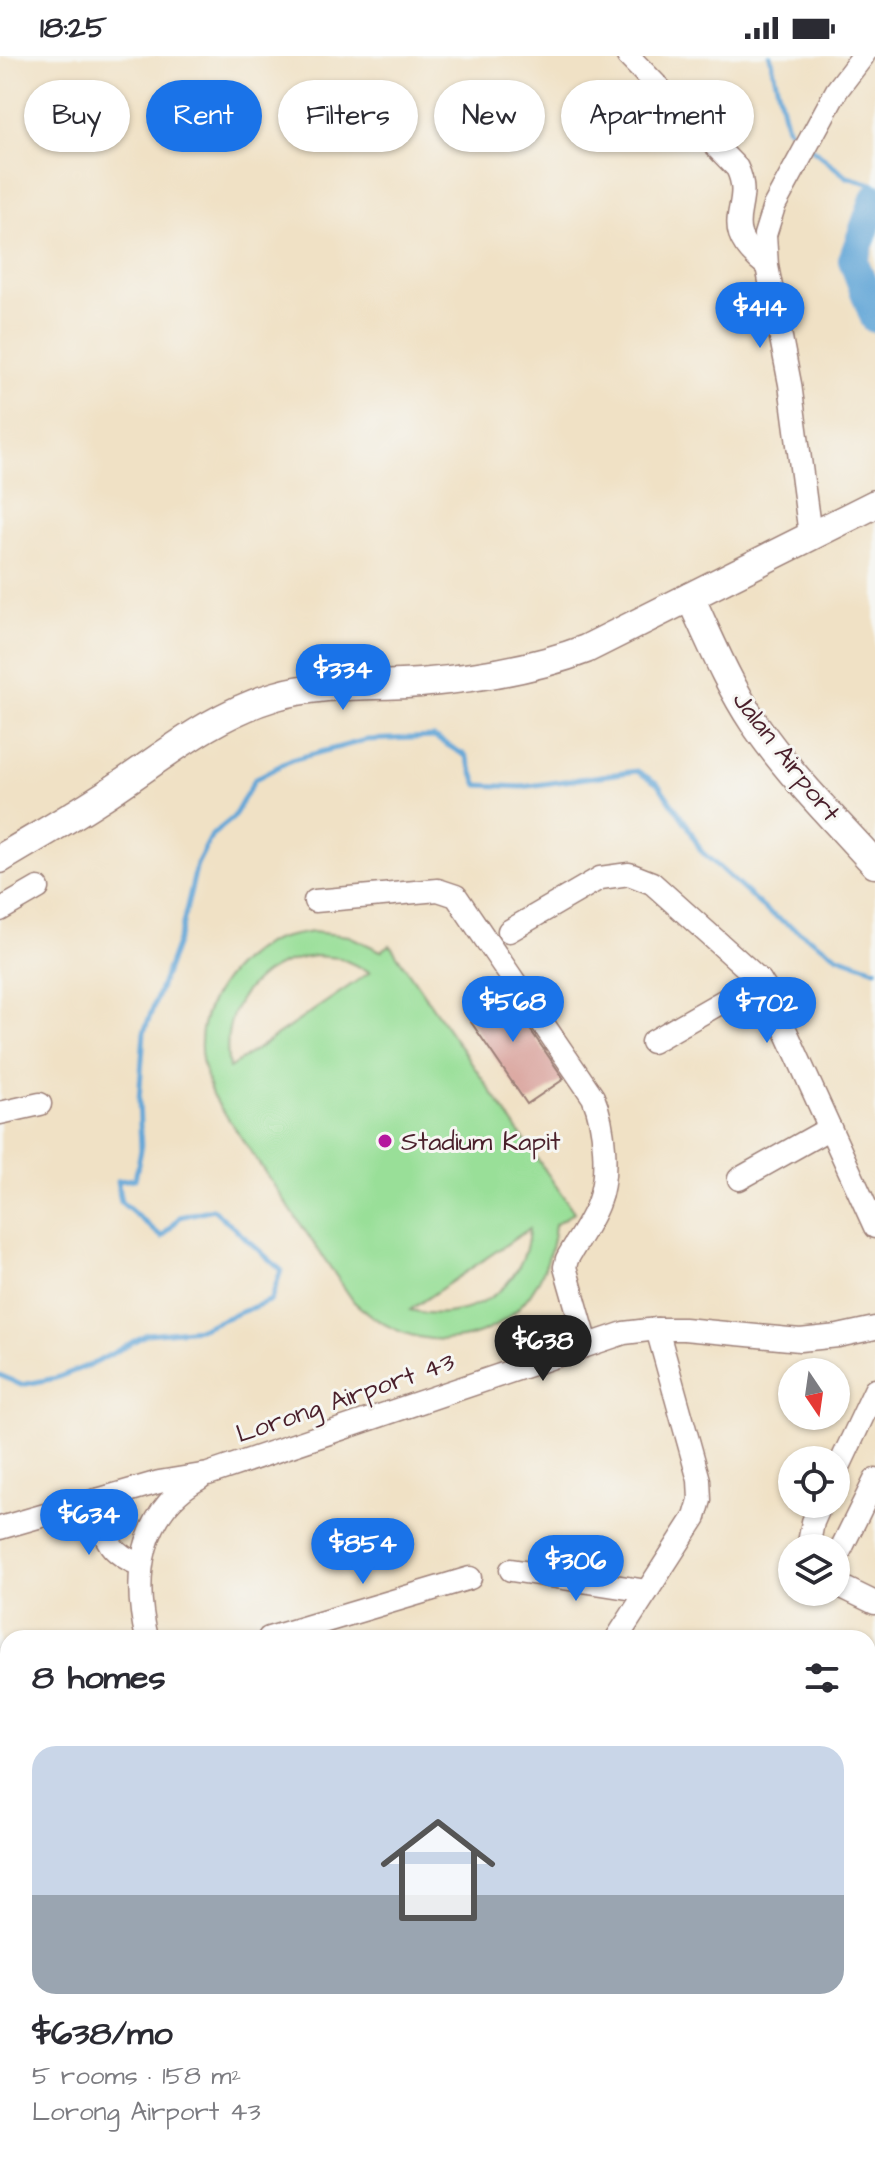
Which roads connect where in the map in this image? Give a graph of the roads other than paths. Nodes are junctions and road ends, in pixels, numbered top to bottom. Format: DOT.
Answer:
graph roads {
  1 [pos="628,56"];
  2 [pos="863,56"];
  3 [pos="767,266"];
  4 [pos="871,506"];
  5 [pos="810,535"];
  6 [pos="690,597"];
  7 [pos="0,859"];
  8 [pos="874,863"];
  9 [pos="38,888"];
  10 [pos="315,901"];
  11 [pos="0,910"];
  12 [pos="509,931"];
  13 [pos="760,980"];
  14 [pos="652,1042"];
  15 [pos="40,1104"];
  16 [pos="0,1113"];
  17 [pos="830,1128"];
  18 [pos="739,1179"];
  19 [pos="875,1227"];
  20 [pos="657,1329"];
  21 [pos="875,1330"];
  22 [pos="587,1344"];
  23 [pos="875,1390"];
  24 [pos="849,1446"];
  25 [pos="208,1474"];
  26 [pos="875,1480"];
  27 [pos="95,1500"];
  28 [pos="0,1528"];
  29 [pos="848,1534"];
  30 [pos="140,1565"];
  31 [pos="511,1570"];
  32 [pos="470,1578"];
  33 [pos="647,1591"];
  34 [pos="850,1591"];
  35 [pos="875,1603"];
  36 [pos="146,1630"];
  37 [pos="296,1630"];
  38 [pos="622,1630"];
  1 -- 3 [label="street"];
  2 -- 3 [label="street"];
  3 -- 5 [label="street"];
  4 -- 5 [label="main road"];
  5 -- 6 [label="main road"];
  6 -- 7 [label="main road"];
  6 -- 8 [label="main road, Jalan Airport"];
  9 -- 11 [label="street"];
  10 -- 22 [label="street"];
  12 -- 13 [label="street"];
  13 -- 14 [label="street"];
  13 -- 17 [label="street"];
  15 -- 16 [label="street"];
  17 -- 18 [label="street"];
  17 -- 19 [label="street"];
  20 -- 21 [label="street, Lorong Airport 43"];
  20 -- 22 [label="street, Lorong Airport 43"];
  20 -- 33 [label="street"];
  22 -- 25 [label="street, Lorong Airport 43"];
  23 -- 24 [label="street"];
  25 -- 27 [label="street"];
  25 -- 30 [label="street"];
  26 -- 29 [label="street"];
  27 -- 28 [label="street"];
  27 -- 30 [label="street"];
  30 -- 36 [label="street"];
  31 -- 33 [label="street"];
  32 -- 37 [label="street"];
  33 -- 38 [label="street"];
  34 -- 35 [label="street"];
}
